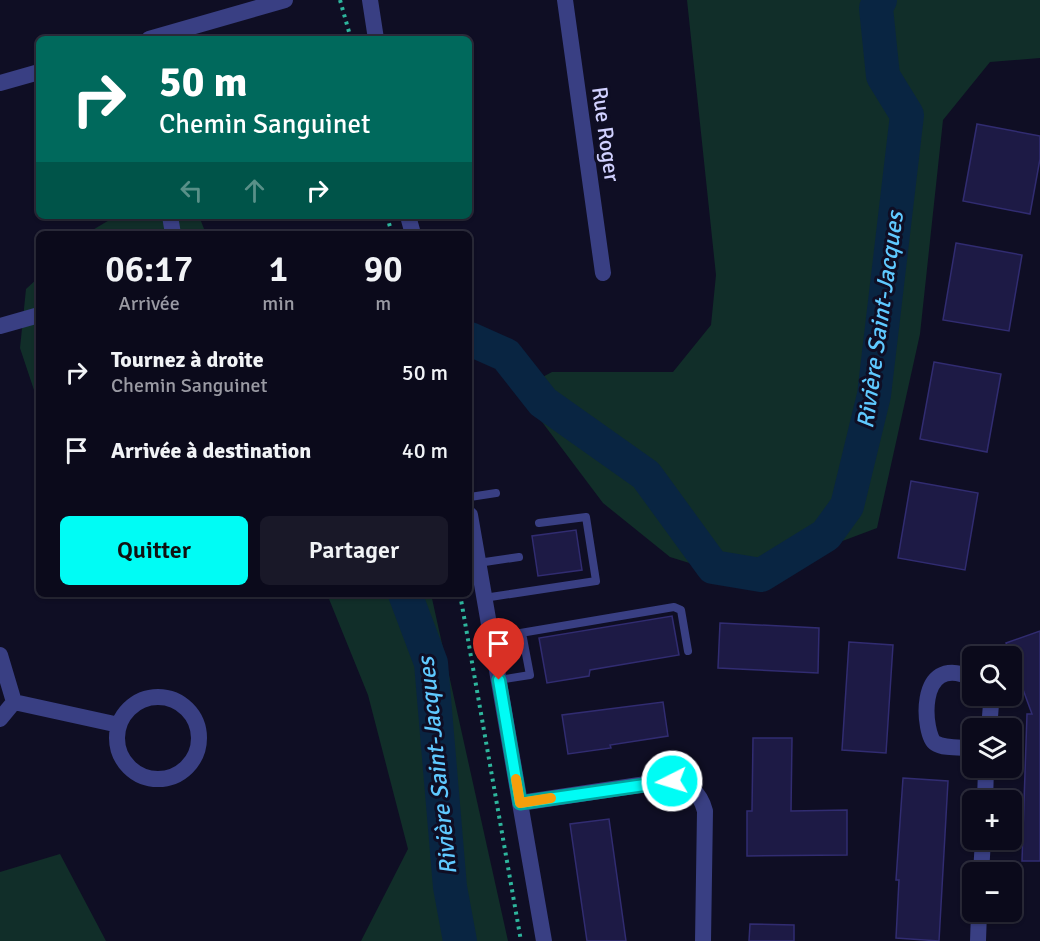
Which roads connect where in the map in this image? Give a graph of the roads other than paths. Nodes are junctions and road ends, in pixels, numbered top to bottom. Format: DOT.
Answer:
graph roads {
  1 [pos="285,0"];
  2 [pos="370,0"];
  3 [pos="565,0"];
  4 [pos="159,36"];
  5 [pos="376,36"];
  6 [pos="36,73"];
  7 [pos="0,83"];
  8 [pos="603,273"];
  9 [pos="36,316"];
  10 [pos="0,326"];
  11 [pos="496,493"];
  12 [pos="472,497"];
  13 [pos="539,522"];
  14 [pos="472,528"];
  15 [pos="519,557"];
  16 [pos="478,563"];
  17 [pos="484,598"];
  18 [pos="522,633"];
  19 [pos="491,638"];
  20 [pos="688,651"];
  21 [pos="0,655"];
  22 [pos="962,675"];
  23 [pos="499,680"];
  24 [pos="14,702"];
  25 [pos="0,719"];
  26 [pos="119,725"];
  27 [pos="962,747"];
  28 [pos="520,803"];
  29 [pos="979,922"];
  30 [pos="544,941"];
  31 [pos="703,941"];
  32 [pos="978,941"];
  1 -- 4 [label="street"];
  2 -- 5 [label="street"];
  3 -- 8 [label="street, Rue Roger"];
  6 -- 7 [label="street"];
  9 -- 10 [label="street"];
  11 -- 12 [label="lane"];
  13 -- 17 [label="lane"];
  14 -- 16 [label="street"];
  15 -- 16 [label="lane"];
  16 -- 17 [label="street"];
  17 -- 19 [label="street"];
  18 -- 19 [label="lane"];
  18 -- 20 [label="lane"];
  18 -- 23 [label="lane"];
  19 -- 23 [label="street"];
  21 -- 24 [label="street"];
  22 -- 27 [label="street"];
  23 -- 28 [label="street"];
  24 -- 25 [label="street"];
  24 -- 26 [label="street"];
  26 -- 26 [label="street"];
  28 -- 30 [label="street"];
  28 -- 31 [label="street"];
  29 -- 32 [label="street"];
}
